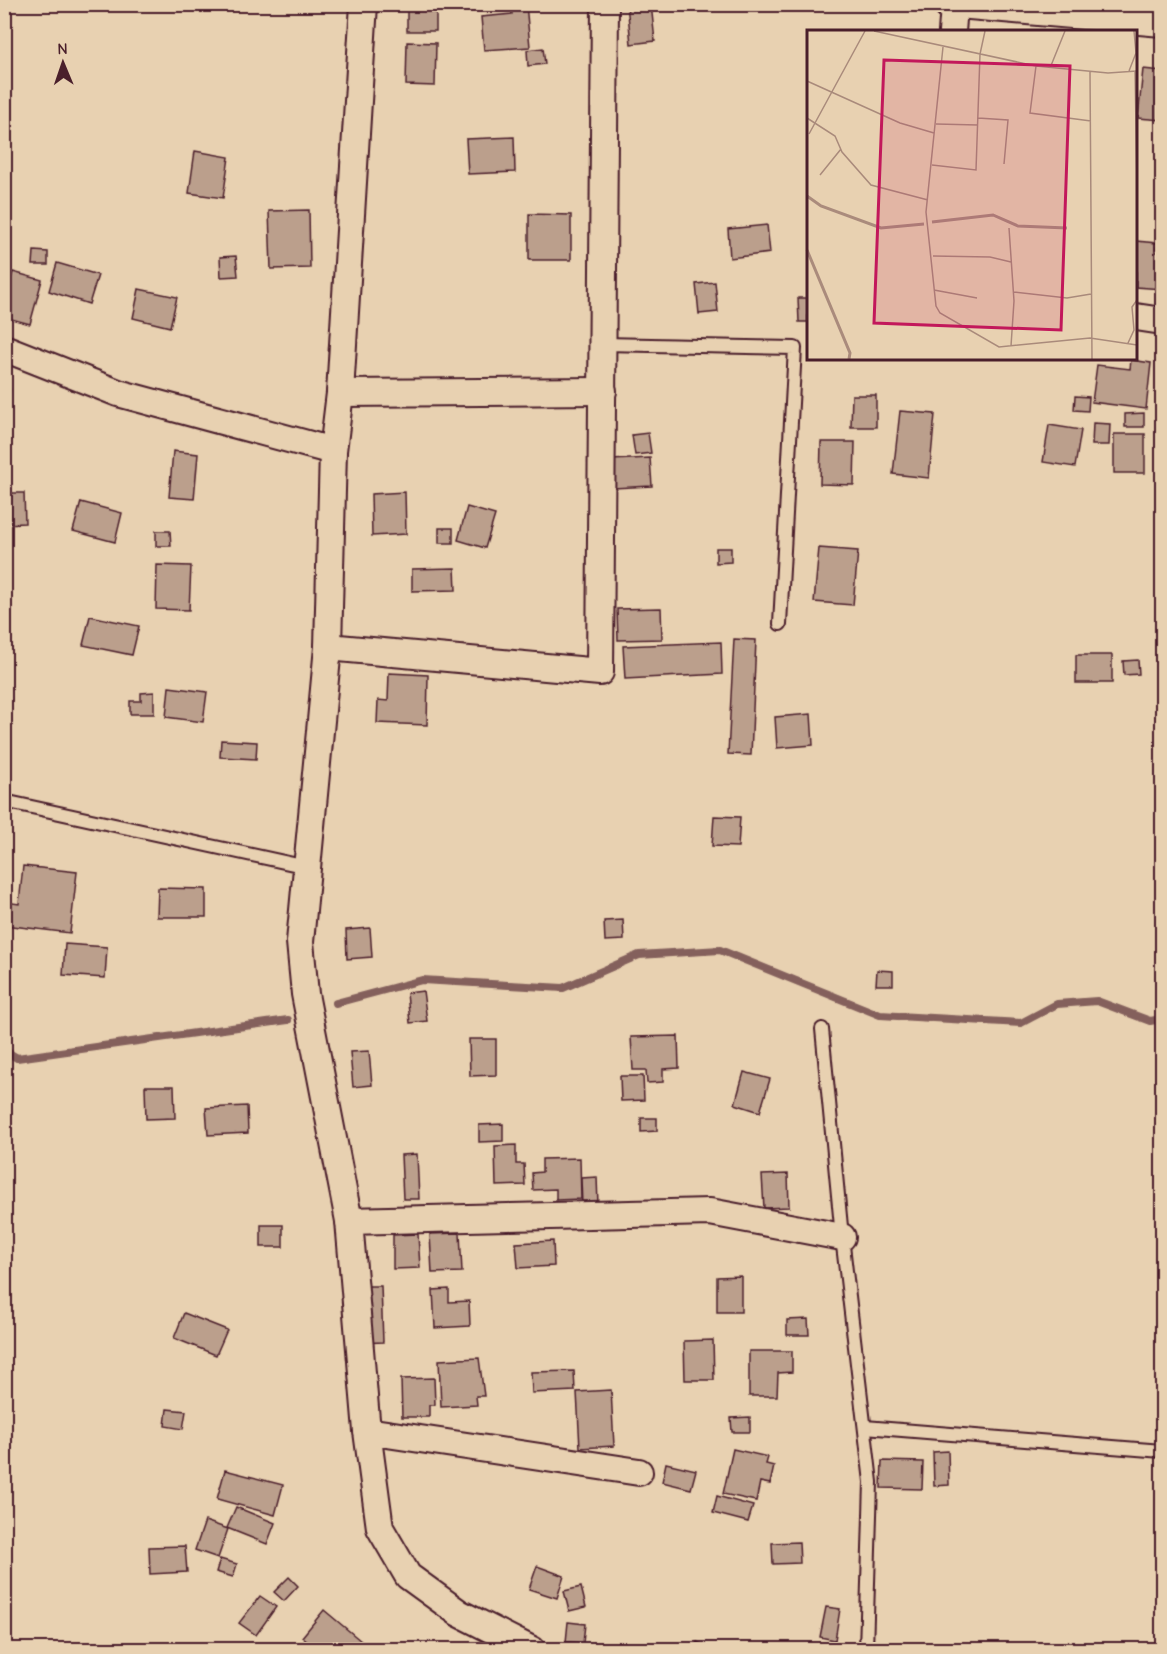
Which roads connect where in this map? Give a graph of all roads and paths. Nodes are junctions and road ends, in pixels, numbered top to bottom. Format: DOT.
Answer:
graph roads {
  1 [pos="364,4"];
  2 [pos="605,4"];
  3 [pos="950,5"];
  4 [pos="1045,9"];
  5 [pos="1162,23"];
  6 [pos="952,30"];
  7 [pos="1137,317"];
  8 [pos="1162,321"];
  9 [pos="603,344"];
  10 [pos="4,348"];
  11 [pos="603,391"];
  12 [pos="340,393"];
  13 [pos="333,451"];
  14 [pos="780,624"];
  15 [pos="328,646"];
  16 [pos="4,801"];
  17 [pos="307,867"];
  18 [pos="822,1029"];
  19 [pos="349,1221"];
  20 [pos="842,1237"];
  21 [pos="865,1427"];
  22 [pos="367,1431"];
  23 [pos="1162,1451"];
  24 [pos="639,1472"];
  25 [pos="532,1650"];
  26 [pos="866,1650"];
  1 -- 12 [label="street"];
  2 -- 9 [label="street"];
  3 -- 4 [label="street"];
  3 -- 6 [label="street"];
  4 -- 5 [label="street"];
  7 -- 8 [label="street"];
  9 -- 11 [label="street"];
  9 -- 14 [label="lane"];
  10 -- 13 [label="street"];
  11 -- 12 [label="street"];
  11 -- 15 [label="street"];
  12 -- 13 [label="street"];
  13 -- 15 [label="street"];
  15 -- 17 [label="street"];
  16 -- 17 [label="lane"];
  17 -- 19 [label="street"];
  18 -- 20 [label="lane"];
  19 -- 20 [label="street"];
  19 -- 22 [label="street"];
  20 -- 21 [label="lane"];
  21 -- 23 [label="lane"];
  21 -- 26 [label="lane"];
  22 -- 24 [label="street"];
  22 -- 25 [label="street"];
}
